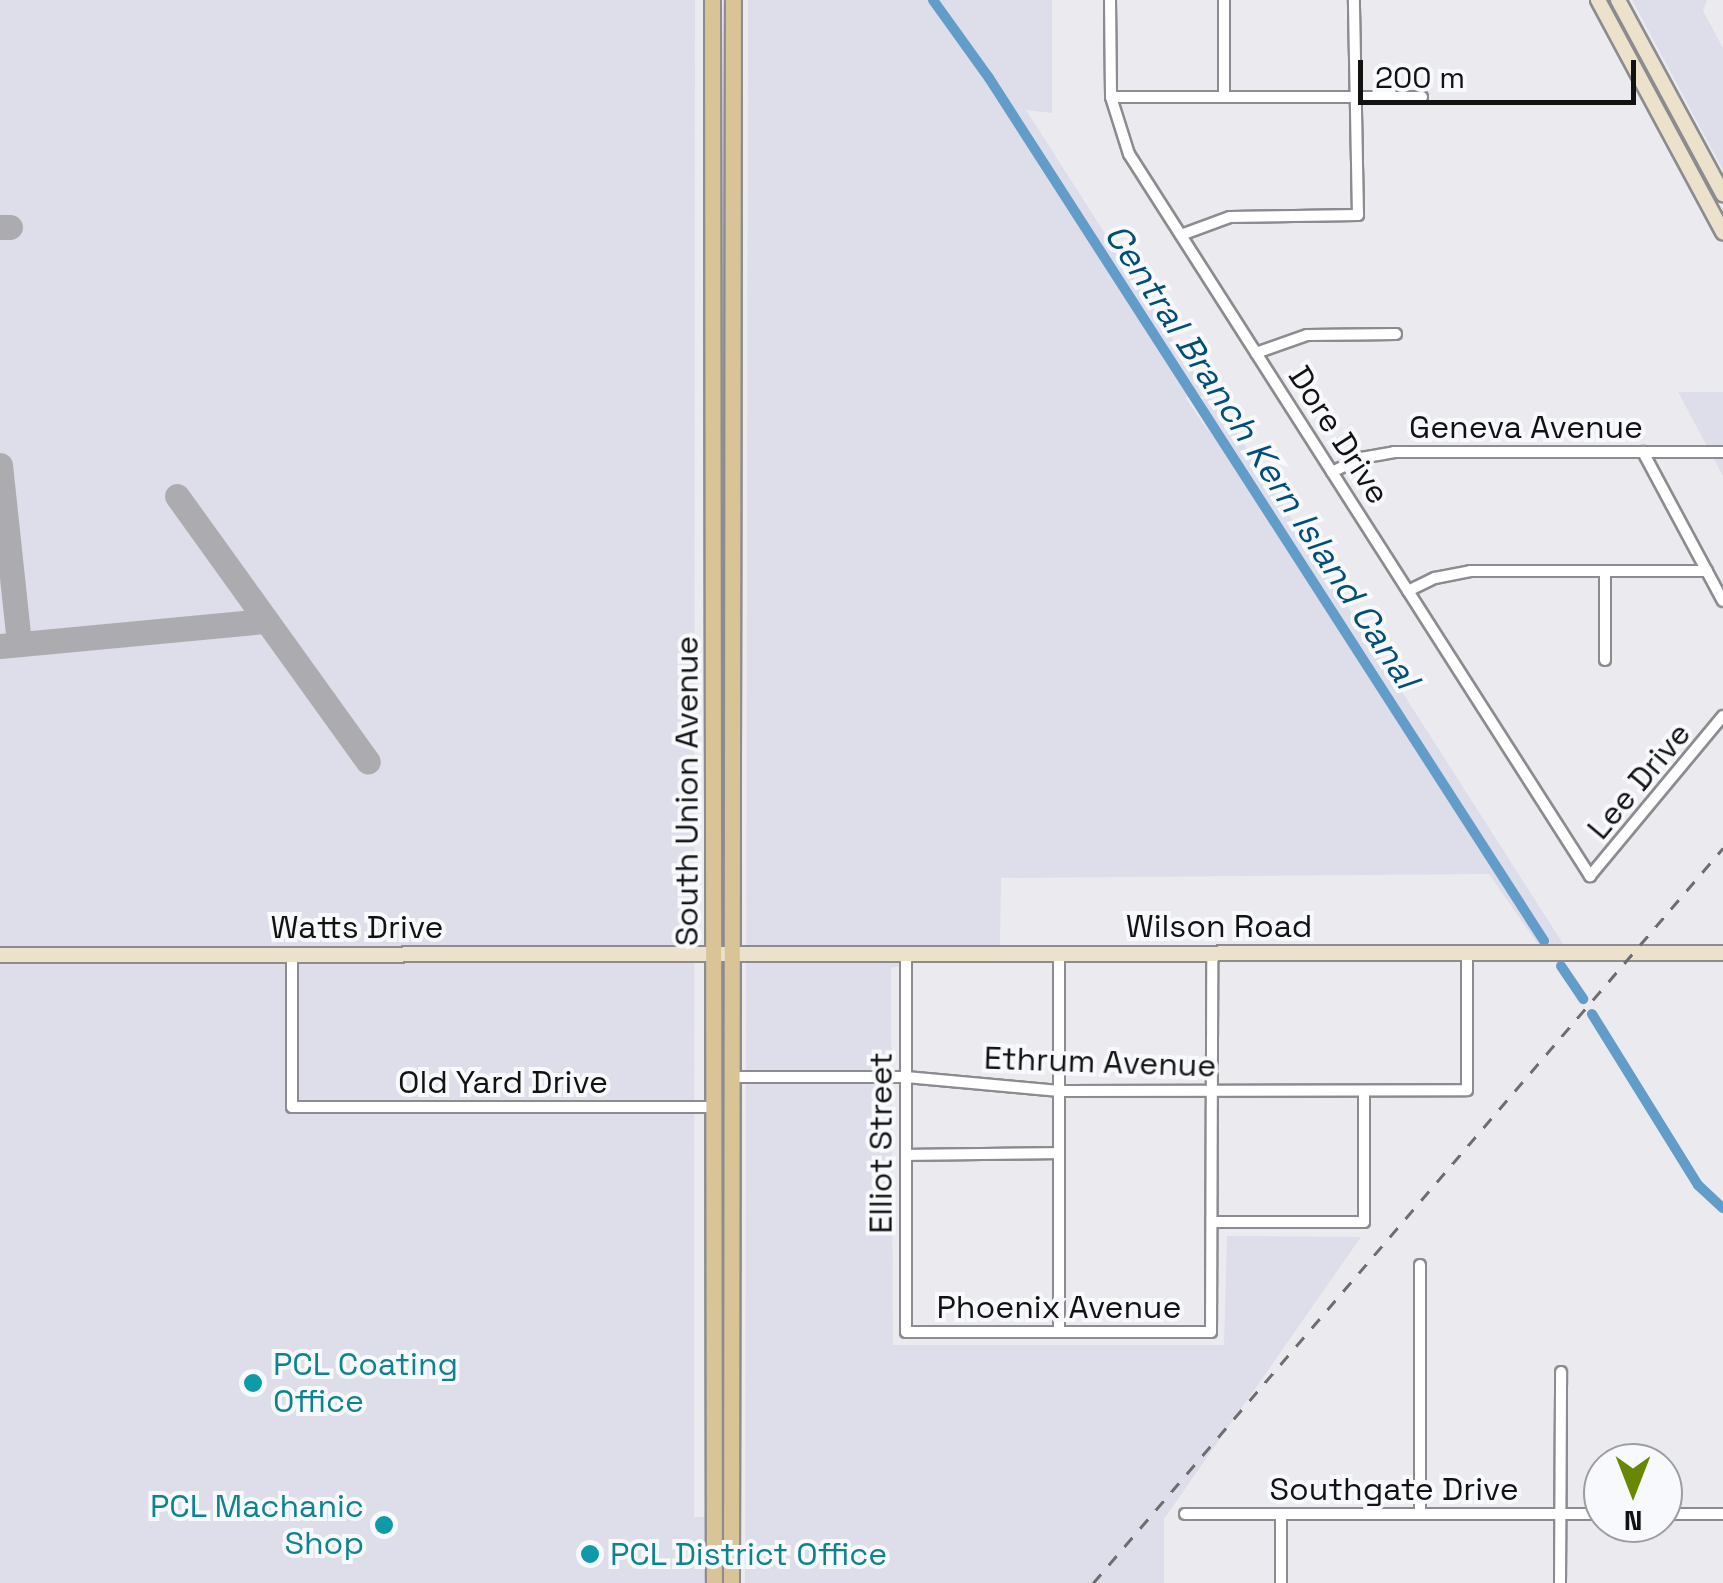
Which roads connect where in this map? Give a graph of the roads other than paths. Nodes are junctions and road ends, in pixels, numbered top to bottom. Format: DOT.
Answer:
graph roads {
  1 [pos="712,0"];
  2 [pos="732,0"];
  3 [pos="1110,0"];
  4 [pos="1224,0"];
  5 [pos="1354,0"];
  6 [pos="1598,0"];
  7 [pos="1618,0"];
  8 [pos="1358,97"];
  9 [pos="1422,97"];
  10 [pos="1111,98"];
  11 [pos="1224,98"];
  12 [pos="715,120"];
  13 [pos="732,120"];
  14 [pos="1723,194"];
  15 [pos="1723,232"];
  16 [pos="1181,235"];
  17 [pos="716,261"];
  18 [pos="1396,334"];
  19 [pos="1256,354"];
  20 [pos="732,358"];
  21 [pos="715,394"];
  22 [pos="1643,452"];
  23 [pos="1723,452"];
  24 [pos="1332,472"];
  25 [pos="732,479"];
  26 [pos="1707,570"];
  27 [pos="1605,571"];
  28 [pos="1408,591"];
  29 [pos="1723,600"];
  30 [pos="1605,660"];
  31 [pos="723,668"];
  32 [pos="1723,716"];
  33 [pos="1590,876"];
  34 [pos="292,954"];
  35 [pos="723,954"];
  36 [pos="906,954"];
  37 [pos="1059,954"];
  38 [pos="1212,954"];
  39 [pos="1467,954"];
  40 [pos="1723,954"];
  41 [pos="0,955"];
  42 [pos="731,1077"];
  43 [pos="906,1077"];
  44 [pos="1364,1090"];
  45 [pos="1059,1091"];
  46 [pos="1212,1091"];
  47 [pos="714,1108"];
  48 [pos="1059,1153"];
  49 [pos="906,1155"];
  50 [pos="1212,1222"];
  51 [pos="1420,1265"];
  52 [pos="714,1301"];
  53 [pos="906,1332"];
  54 [pos="1058,1332"];
  55 [pos="1560,1372"];
  56 [pos="730,1395"];
  57 [pos="714,1402"];
  58 [pos="730,1478"];
  59 [pos="714,1498"];
  60 [pos="1185,1514"];
  61 [pos="1281,1514"];
  62 [pos="1420,1514"];
  63 [pos="1560,1514"];
  64 [pos="1583,1514"];
  65 [pos="1683,1514"];
  66 [pos="1723,1514"];
  67 [pos="730,1564"];
  68 [pos="714,1583"];
  69 [pos="731,1583"];
  70 [pos="1281,1583"];
  71 [pos="1560,1583"];
  1 -- 12 [label="main road, South Union Avenue"];
  2 -- 13 [label="main road, South Union Avenue"];
  3 -- 10 [label="street, Dore Drive"];
  4 -- 11 [label="street"];
  5 -- 8 [label="street"];
  6 -- 15 [label="street"];
  7 -- 14 [label="street"];
  8 -- 9 [label="street"];
  8 -- 11 [label="street"];
  8 -- 16 [label="street"];
  10 -- 11 [label="street"];
  10 -- 16 [label="street, Dore Drive"];
  12 -- 13 [label="main road"];
  12 -- 17 [label="main road, South Union Avenue"];
  13 -- 20 [label="main road, South Union Avenue"];
  16 -- 19 [label="street, Dore Drive"];
  17 -- 20 [label="main road"];
  17 -- 21 [label="main road, South Union Avenue"];
  18 -- 19 [label="street"];
  19 -- 24 [label="street, Dore Drive"];
  20 -- 25 [label="main road, South Union Avenue"];
  21 -- 25 [label="main road"];
  21 -- 31 [label="main road, South Union Avenue"];
  22 -- 23 [label="street, Geneva Avenue"];
  22 -- 24 [label="street, Geneva Avenue"];
  22 -- 26 [label="street"];
  24 -- 28 [label="street, Dore Drive"];
  25 -- 31 [label="main road, South Union Avenue"];
  26 -- 27 [label="street"];
  26 -- 29 [label="street"];
  27 -- 28 [label="street"];
  27 -- 30 [label="street"];
  28 -- 33 [label="street, Dore Drive"];
  31 -- 35 [label="main road, South Union Avenue"];
  32 -- 33 [label="street, Lee Drive"];
  34 -- 35 [label="street, Watts Drive"];
  34 -- 41 [label="street, Watts Drive"];
  34 -- 47 [label="street, Old Yard Drive"];
  35 -- 36 [label="street, Wilson Road"];
  35 -- 42 [label="main road, South Union Avenue"];
  35 -- 47 [label="main road, South Union Avenue"];
  36 -- 37 [label="street, Wilson Road"];
  36 -- 43 [label="street, Elliot Street"];
  37 -- 38 [label="street, Wilson Road"];
  37 -- 45 [label="street"];
  38 -- 39 [label="street, Wilson Road"];
  38 -- 46 [label="street"];
  39 -- 40 [label="street, Wilson Road"];
  39 -- 44 [label="street, Ethrum Avenue"];
  42 -- 43 [label="street, Ethrum Avenue"];
  42 -- 56 [label="main road, South Union Avenue"];
  43 -- 45 [label="street, Ethrum Avenue"];
  43 -- 49 [label="street, Elliot Street"];
  44 -- 46 [label="street, Ethrum Avenue"];
  44 -- 50 [label="street"];
  45 -- 46 [label="street, Ethrum Avenue"];
  45 -- 48 [label="street"];
  46 -- 50 [label="street"];
  47 -- 52 [label="main road, South Union Avenue"];
  48 -- 49 [label="street"];
  48 -- 54 [label="street"];
  49 -- 53 [label="street, Elliot Street"];
  50 -- 54 [label="street, Phoenix Avenue"];
  51 -- 62 [label="street"];
  52 -- 56 [label="main road"];
  52 -- 57 [label="main road, South Union Avenue"];
  53 -- 54 [label="street, Phoenix Avenue"];
  55 -- 63 [label="street"];
  56 -- 58 [label="main road, South Union Avenue"];
  57 -- 58 [label="main road"];
  57 -- 59 [label="main road, South Union Avenue"];
  58 -- 67 [label="main road, South Union Avenue"];
  59 -- 67 [label="main road"];
  59 -- 68 [label="main road, South Union Avenue"];
  60 -- 61 [label="street, Southgate Drive"];
  61 -- 62 [label="street, Southgate Drive"];
  61 -- 70 [label="street"];
  62 -- 63 [label="street, Southgate Drive"];
  63 -- 64 [label="street, Southgate Drive"];
  63 -- 71 [label="street"];
  65 -- 66 [label="street"];
  67 -- 69 [label="main road, South Union Avenue"];
}
